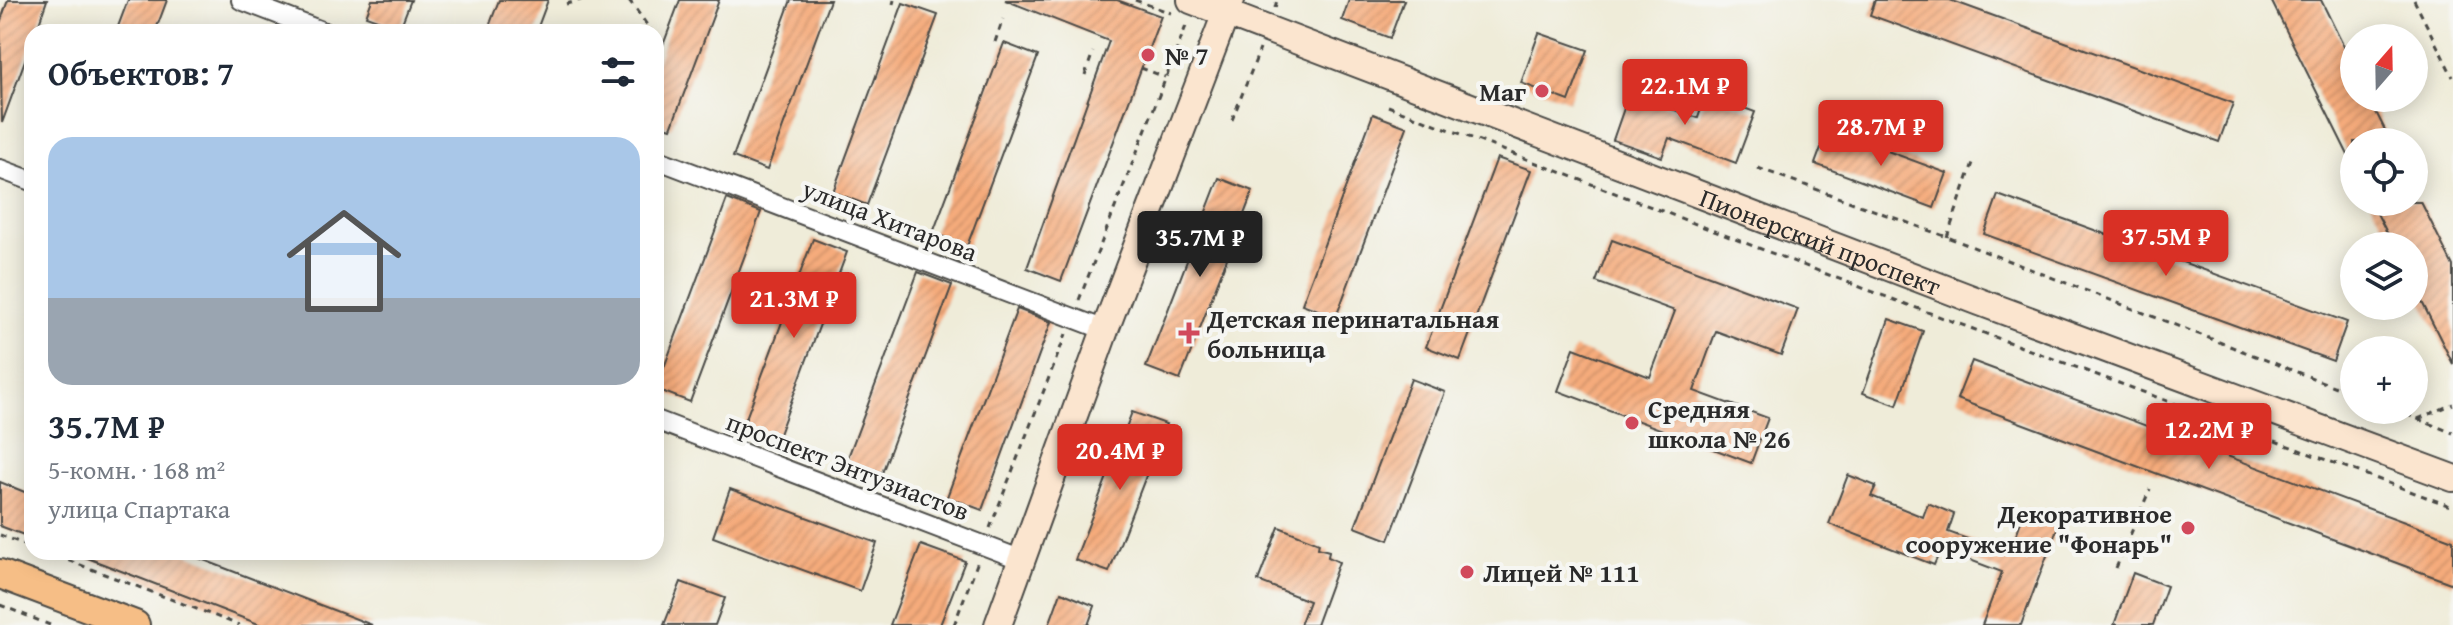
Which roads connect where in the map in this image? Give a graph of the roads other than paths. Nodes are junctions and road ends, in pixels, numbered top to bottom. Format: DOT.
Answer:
graph roads {
  1 [pos="241,0"];
  2 [pos="1228,8"];
  3 [pos="1187,9"];
  4 [pos="303,24"];
  5 [pos="664,162"];
  6 [pos="0,169"];
  7 [pos="24,178"];
  8 [pos="1105,330"];
  9 [pos="664,423"];
  10 [pos="2453,478"];
  11 [pos="1022,560"];
  12 [pos="0,574"];
  13 [pos="135,625"];
  14 [pos="998,625"];
  1 -- 4 [label="street"];
  2 -- 3 [label="street, Пионерский проспект"];
  2 -- 8 [label="street"];
  2 -- 10 [label="street, Пионерский проспект"];
  5 -- 8 [label="street, улица Хитарова"];
  6 -- 7 [label="street"];
  8 -- 11 [label="street"];
  9 -- 11 [label="street, проспект Энтузиастов"];
  11 -- 14 [label="street"];
  12 -- 13 [label="main road"];
}
